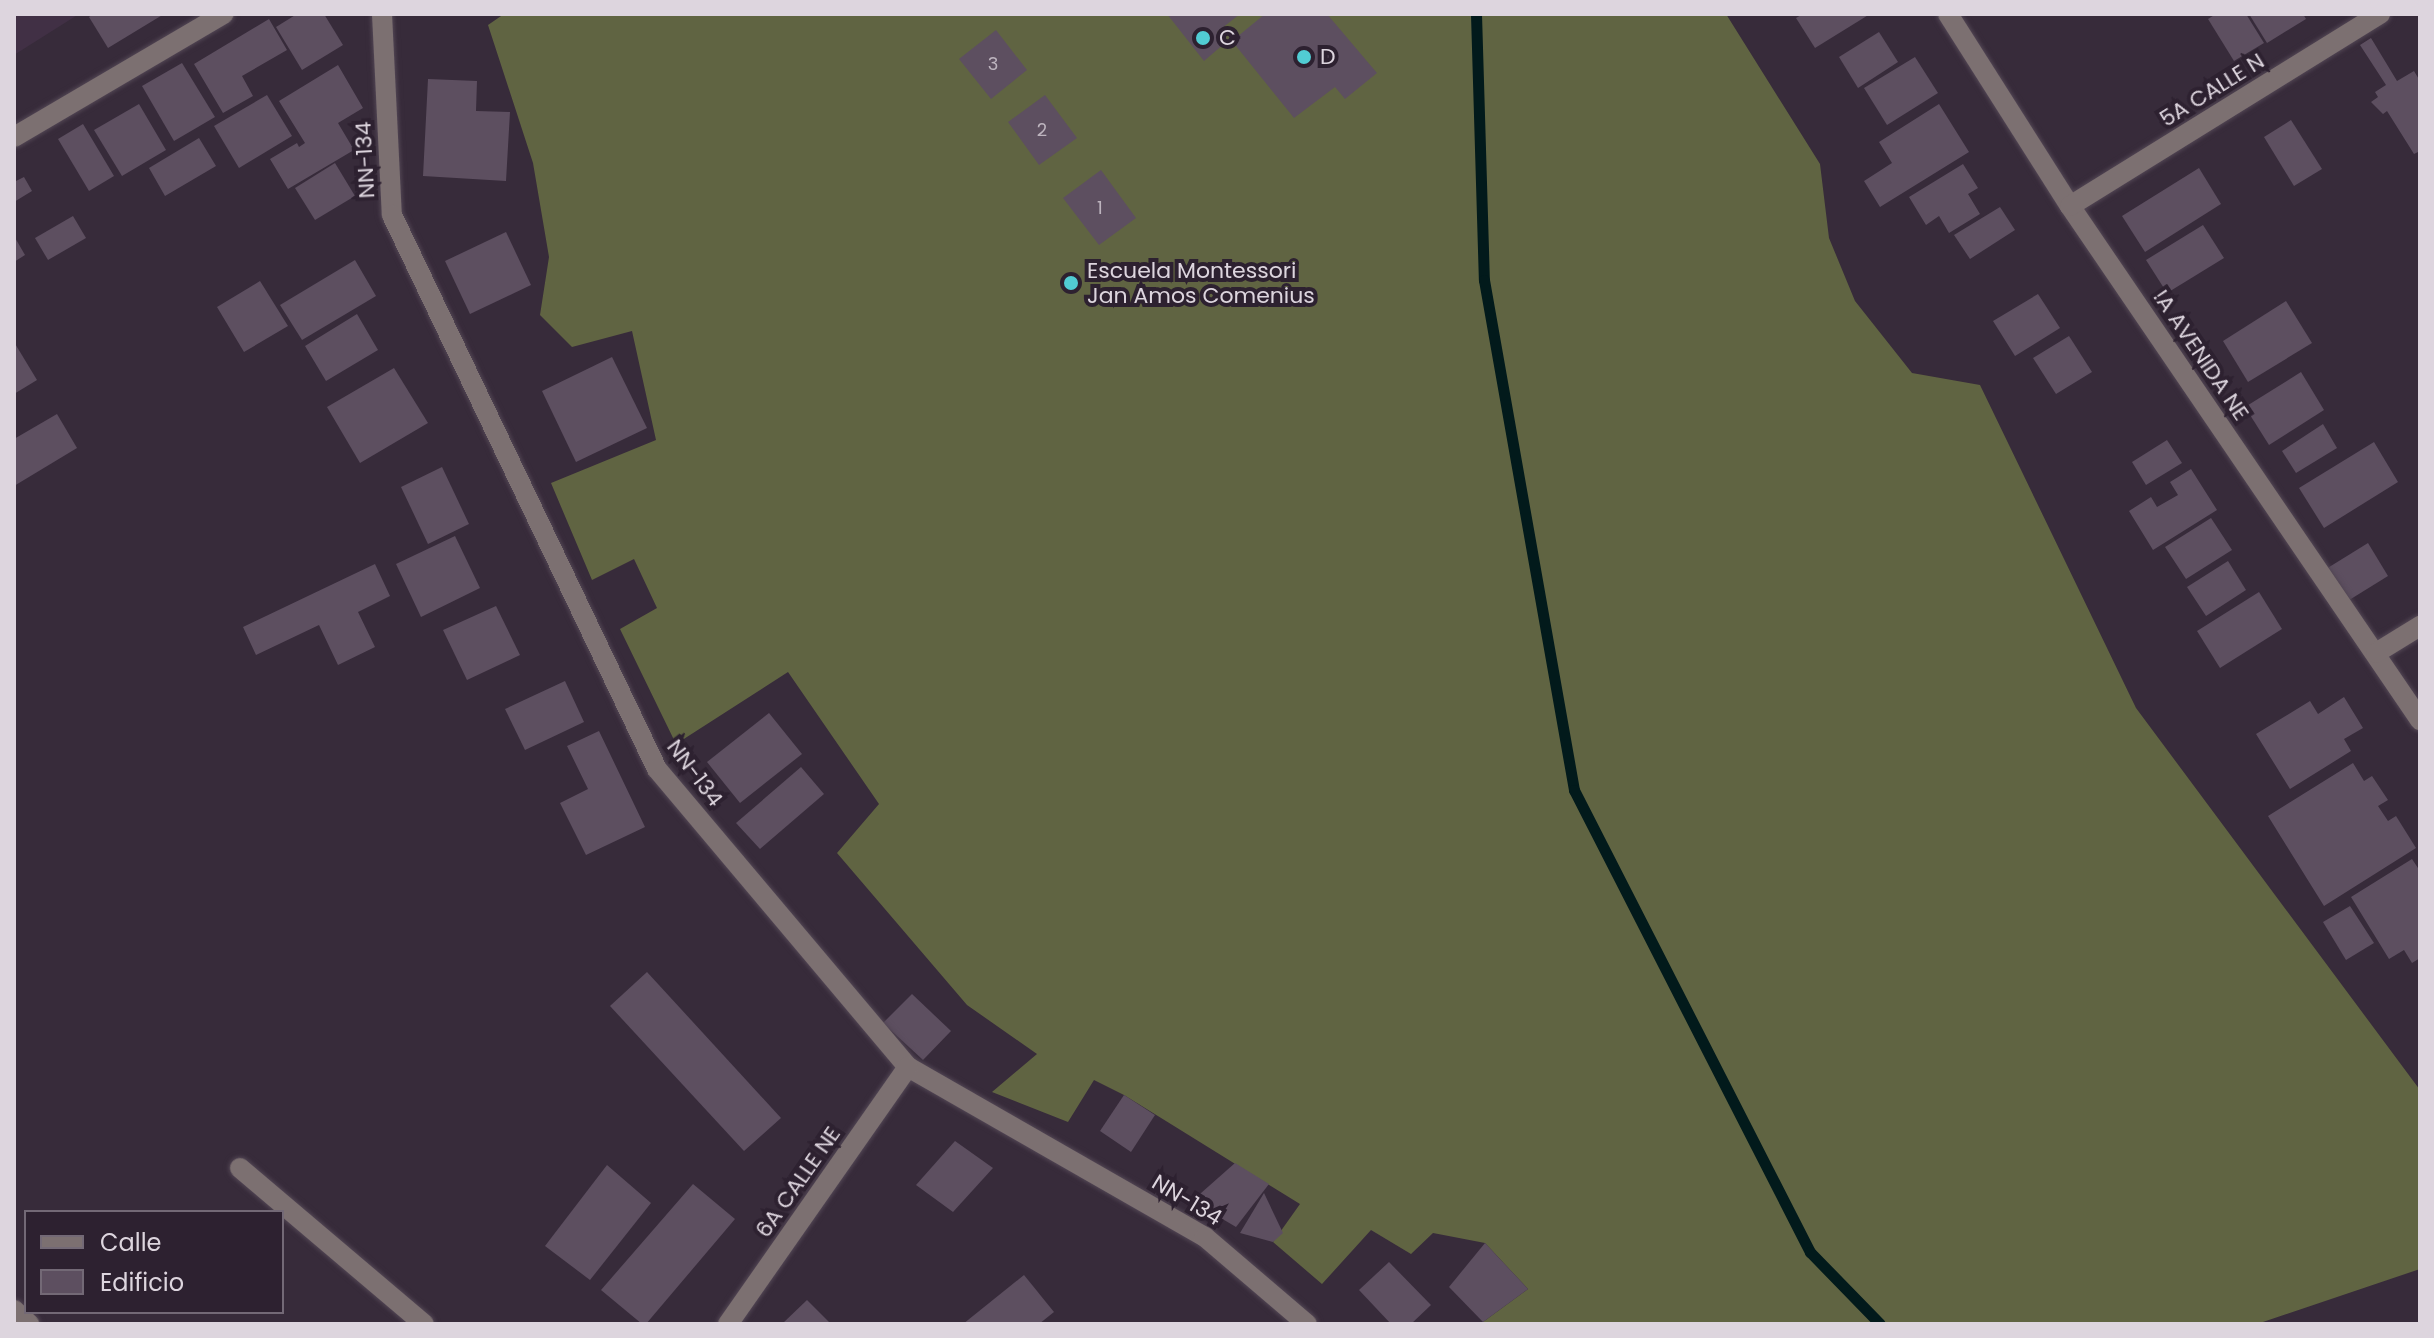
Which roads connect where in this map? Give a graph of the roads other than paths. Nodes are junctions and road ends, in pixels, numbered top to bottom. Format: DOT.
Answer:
graph roads {
  1 [pos="224,14"];
  2 [pos="382,14"];
  3 [pos="1948,14"];
  4 [pos="2380,14"];
  5 [pos="14,137"];
  6 [pos="2070,206"];
  7 [pos="2420,626"];
  8 [pos="2376,653"];
  9 [pos="2420,720"];
  10 [pos="908,1067"];
  11 [pos="240,1168"];
  12 [pos="14,1310"];
  13 [pos="29,1324"];
  14 [pos="424,1324"];
  15 [pos="728,1324"];
  16 [pos="1307,1324"];
  1 -- 5 [label="street"];
  2 -- 10 [label="street, NN-134 / NN-134"];
  3 -- 6 [label="street, !A AVENIDA NE"];
  4 -- 6 [label="street, 5A CALLE N"];
  6 -- 8 [label="street, !A AVENIDA NE"];
  7 -- 8 [label="street"];
  8 -- 9 [label="street, !A AVENIDA NE"];
  10 -- 15 [label="street, 6A CALLE NE"];
  10 -- 16 [label="street, NN-134 / NN-134"];
  11 -- 14 [label="street"];
  12 -- 13 [label="street"];
}
